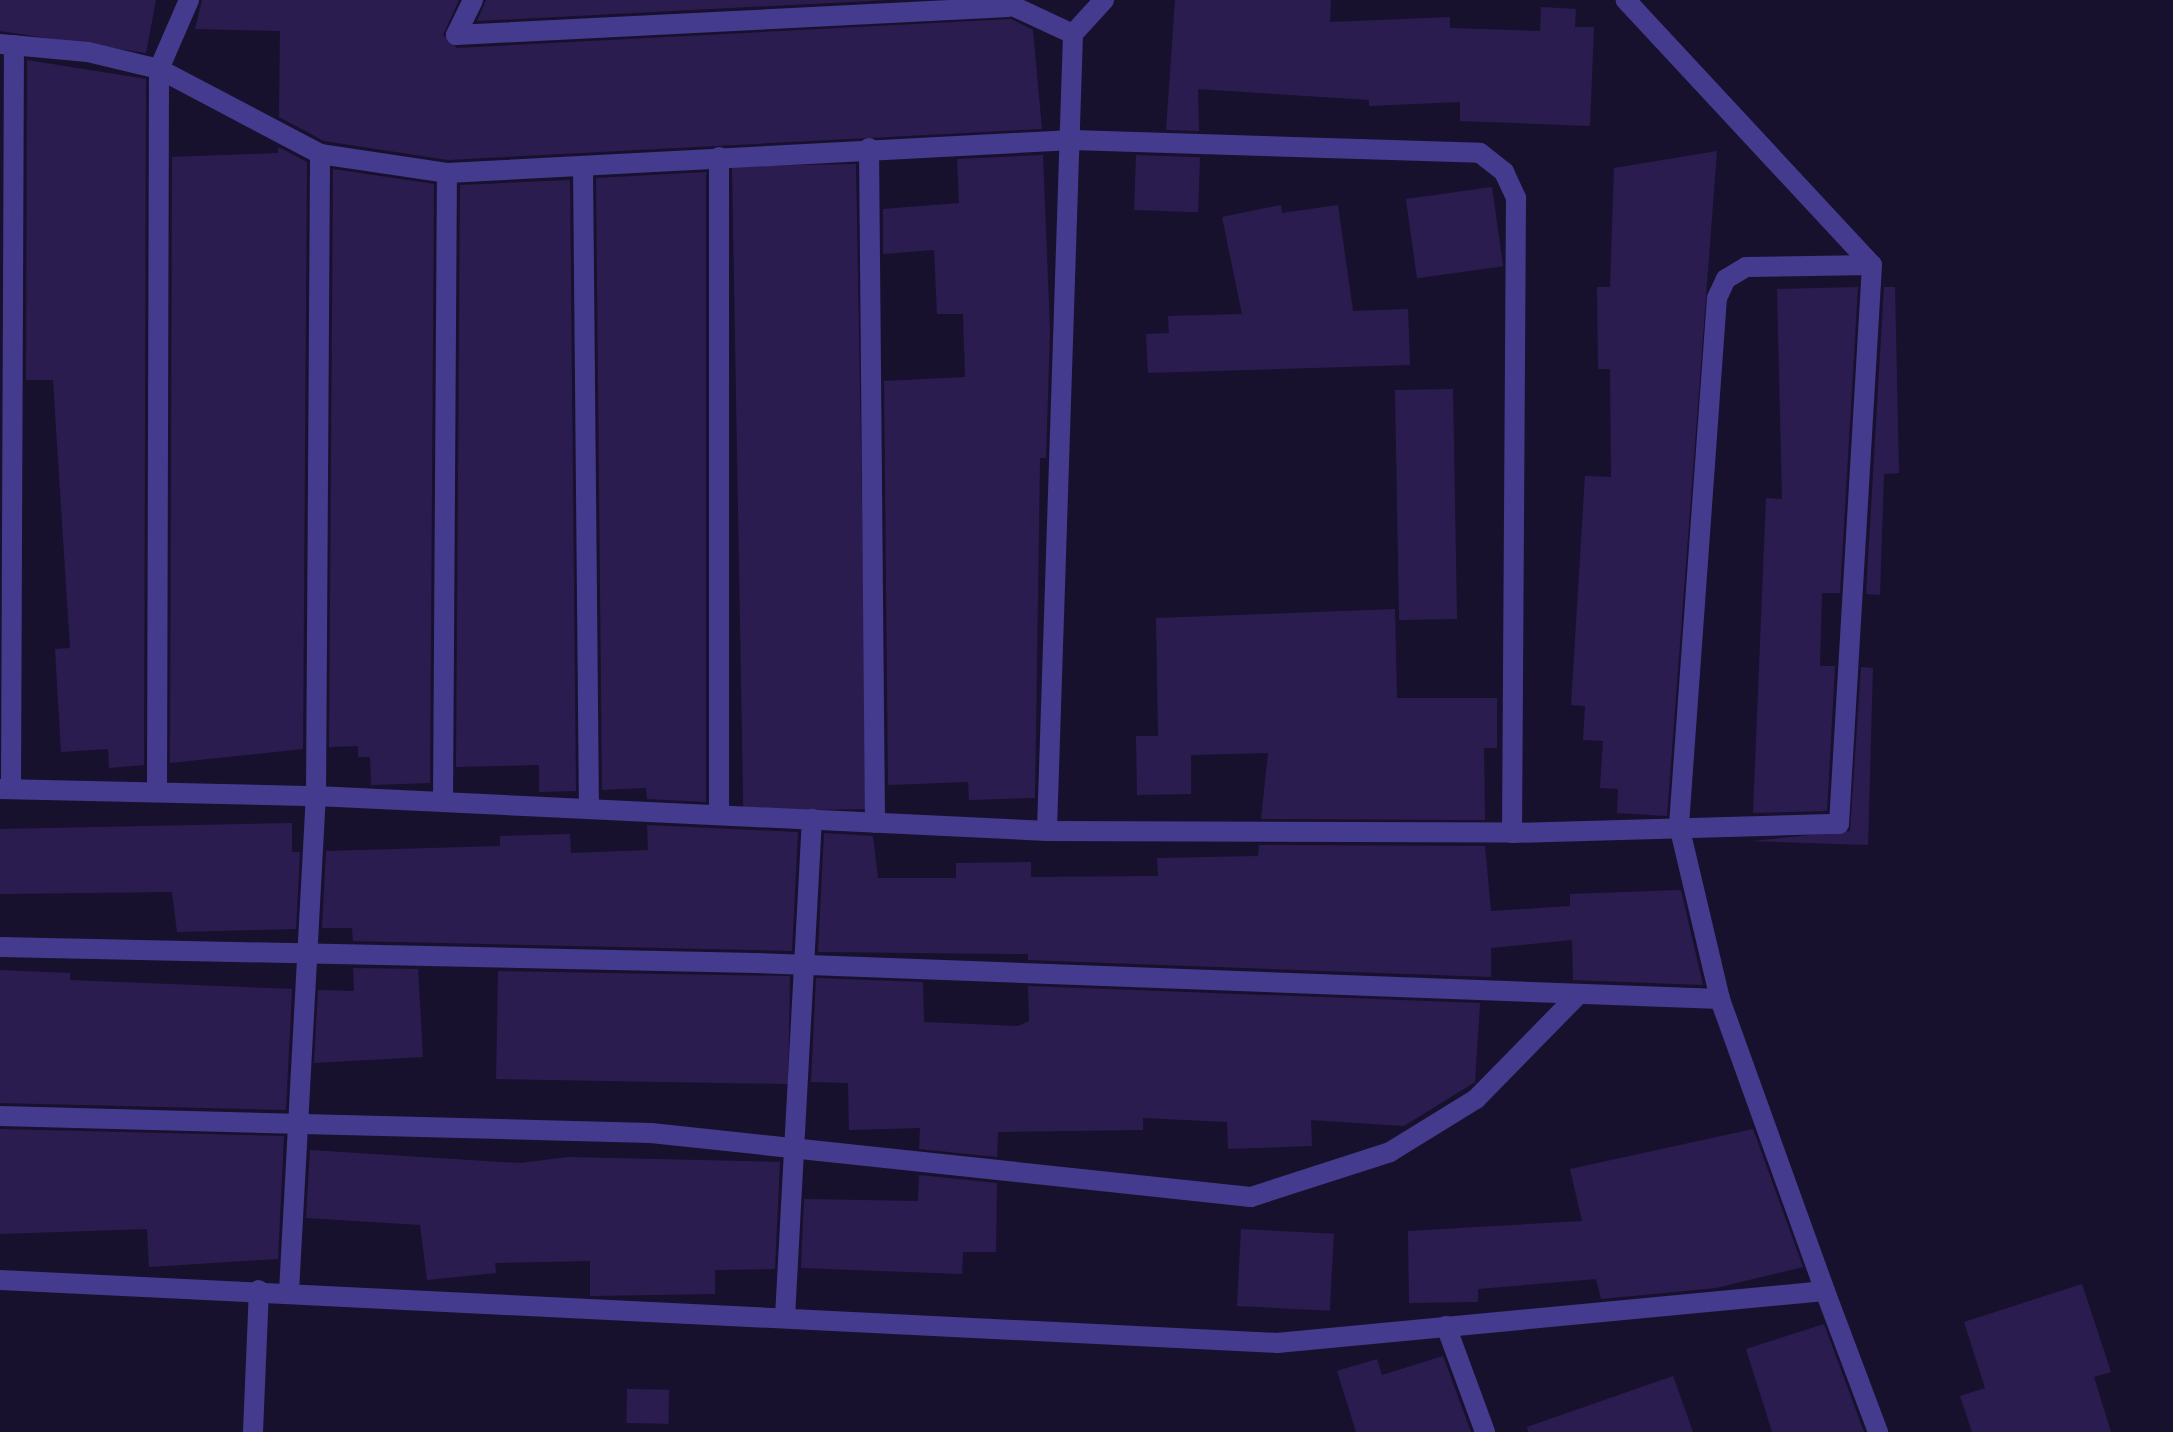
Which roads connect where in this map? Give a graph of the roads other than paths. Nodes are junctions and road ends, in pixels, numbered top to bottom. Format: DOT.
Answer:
graph roads {
  1 [pos="189,0"];
  2 [pos="473,0"];
  3 [pos="1104,0"];
  4 [pos="1626,0"];
  5 [pos="1004,3"];
  6 [pos="1073,34"];
  7 [pos="7,45"];
  8 [pos="159,69"];
  9 [pos="1072,140"];
  10 [pos="869,148"];
  11 [pos="320,154"];
  12 [pos="719,157"];
  13 [pos="583,166"];
  14 [pos="447,173"];
  15 [pos="1872,265"];
  16 [pos="6,789"];
  17 [pos="157,792"];
  18 [pos="316,796"];
  19 [pos="443,802"];
  20 [pos="589,809"];
  21 [pos="719,815"];
  22 [pos="812,819"];
  23 [pos="875,823"];
  24 [pos="1679,825"];
  25 [pos="1047,831"];
  26 [pos="1512,833"];
  27 [pos="0,947"];
  28 [pos="304,953"];
  29 [pos="804,964"];
  30 [pos="1579,994"];
  31 [pos="1720,999"];
  32 [pos="0,1116"];
  33 [pos="302,1127"];
  34 [pos="794,1149"];
  35 [pos="0,1280"];
  36 [pos="259,1290"];
  37 [pos="1825,1291"];
  38 [pos="289,1292"];
  39 [pos="785,1317"];
  40 [pos="1446,1326"];
  41 [pos="253,1432"];
  42 [pos="1485,1432"];
  43 [pos="1878,1432"];
  1 -- 8 [label="street"];
  2 -- 5 [label="street"];
  3 -- 6 [label="street"];
  4 -- 15 [label="street"];
  5 -- 6 [label="street"];
  6 -- 9 [label="street"];
  7 -- 8 [label="street"];
  7 -- 16 [label="street"];
  8 -- 11 [label="street"];
  8 -- 17 [label="street"];
  9 -- 10 [label="street"];
  9 -- 25 [label="street"];
  9 -- 26 [label="street"];
  10 -- 12 [label="street"];
  10 -- 23 [label="street"];
  11 -- 14 [label="street"];
  11 -- 18 [label="street"];
  12 -- 13 [label="street"];
  12 -- 21 [label="street"];
  13 -- 14 [label="street"];
  13 -- 20 [label="street"];
  14 -- 19 [label="street"];
  15 -- 24 [label="street"];
  15 -- 24 [label="street"];
  16 -- 17 [label="street"];
  17 -- 18 [label="street"];
  18 -- 19 [label="street"];
  18 -- 28 [label="street"];
  19 -- 20 [label="street"];
  20 -- 21 [label="street"];
  21 -- 22 [label="street"];
  22 -- 23 [label="street"];
  22 -- 29 [label="street"];
  23 -- 25 [label="street"];
  24 -- 26 [label="street"];
  24 -- 31 [label="street"];
  25 -- 26 [label="street"];
  27 -- 28 [label="street"];
  28 -- 29 [label="street"];
  28 -- 33 [label="street"];
  29 -- 30 [label="street"];
  29 -- 34 [label="street"];
  30 -- 31 [label="street"];
  30 -- 34 [label="street"];
  31 -- 37 [label="street"];
  32 -- 33 [label="street"];
  33 -- 34 [label="street"];
  33 -- 38 [label="street"];
  34 -- 39 [label="street"];
  35 -- 36 [label="street"];
  36 -- 38 [label="street"];
  36 -- 41 [label="street"];
  37 -- 40 [label="street"];
  37 -- 43 [label="street"];
  38 -- 39 [label="street"];
  39 -- 40 [label="street"];
  40 -- 42 [label="street"];
}
